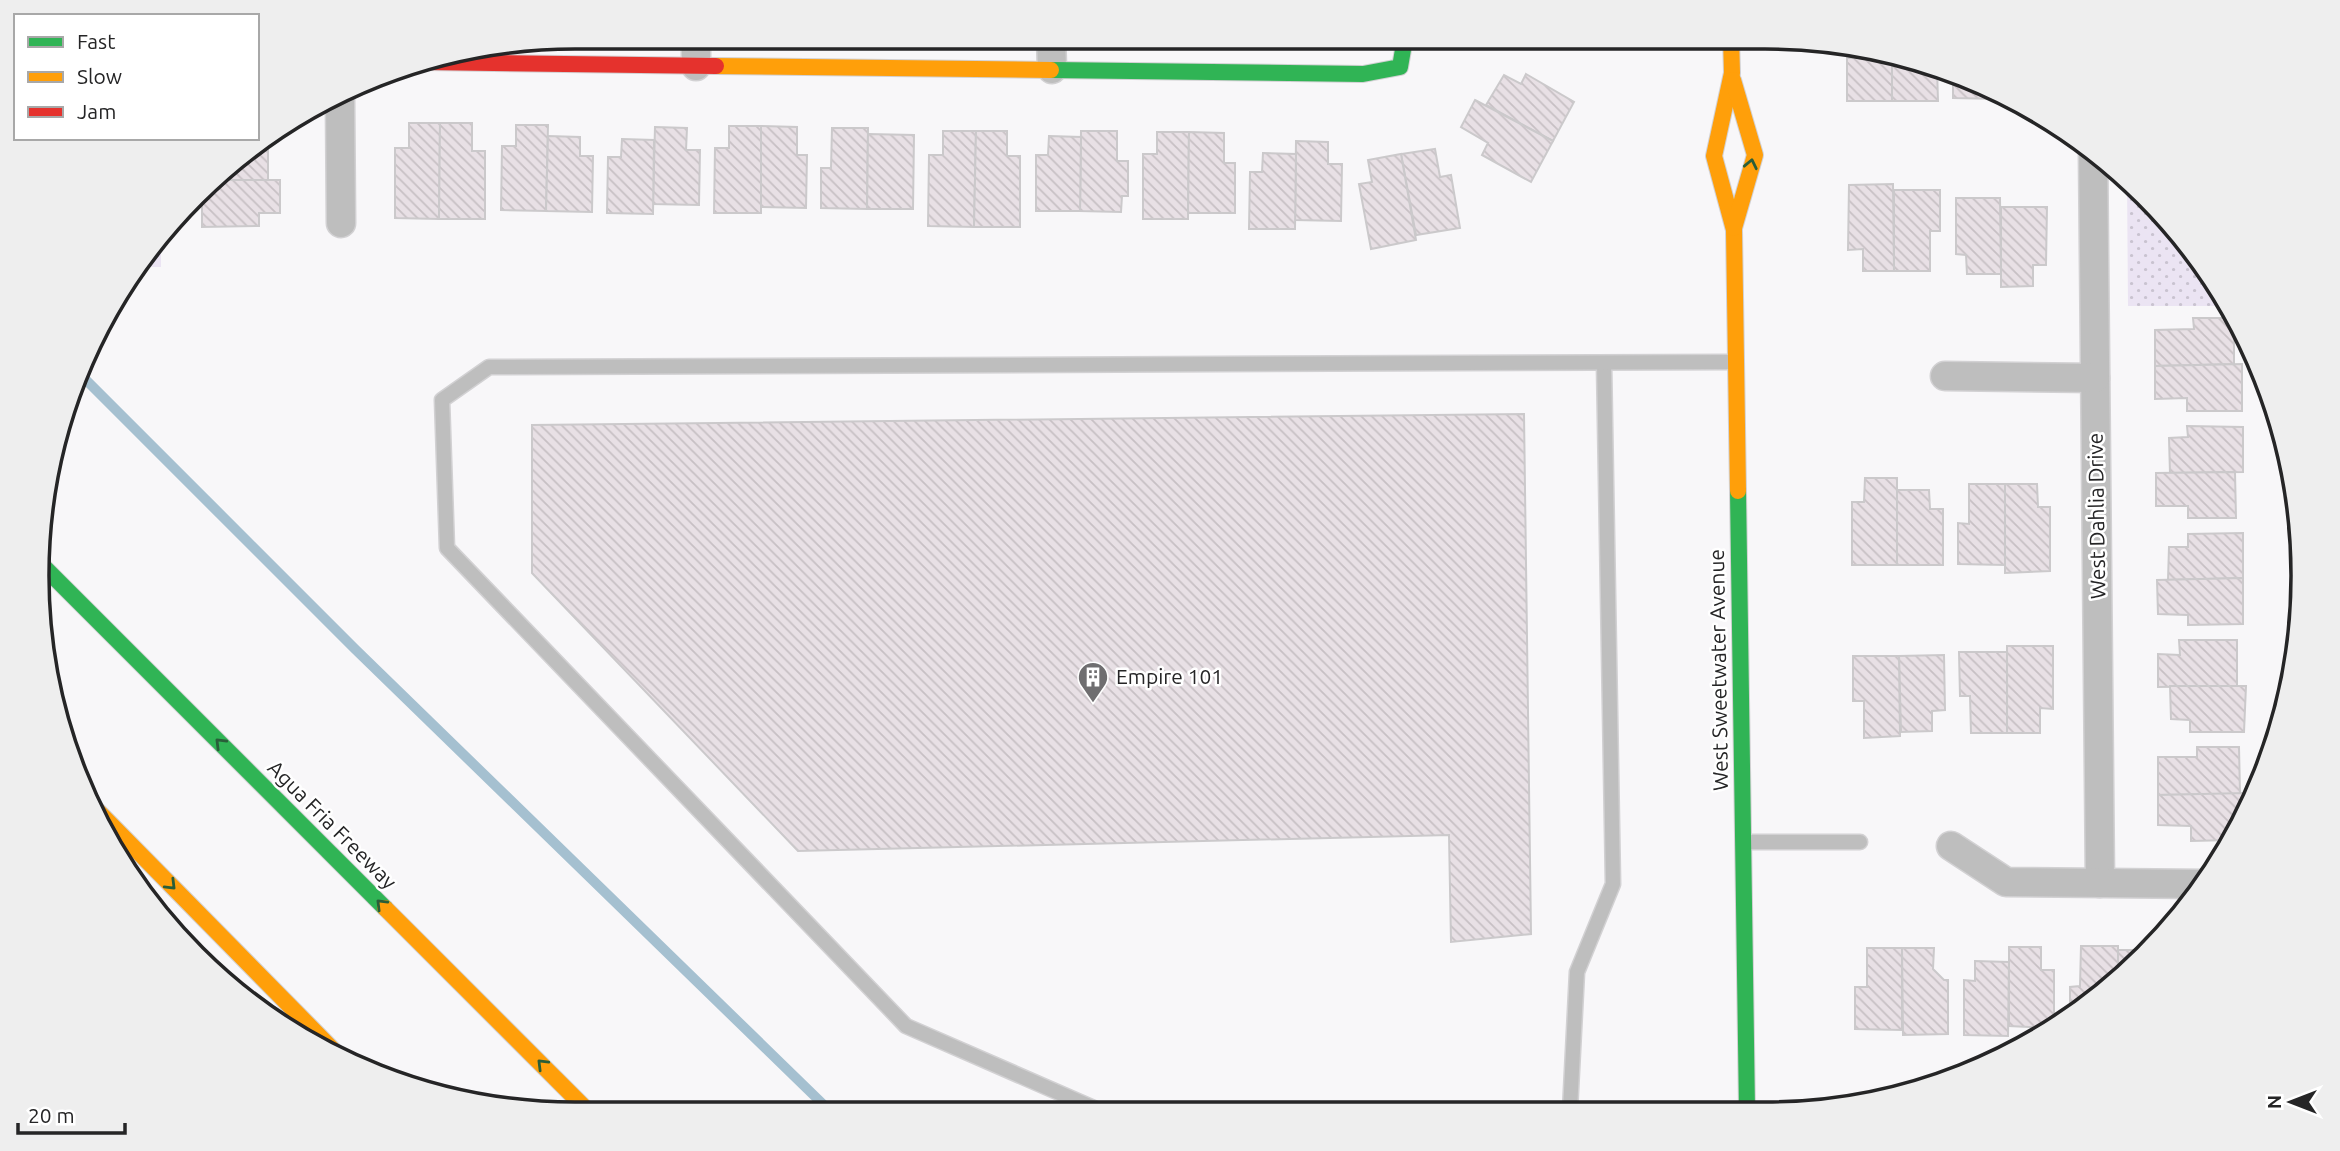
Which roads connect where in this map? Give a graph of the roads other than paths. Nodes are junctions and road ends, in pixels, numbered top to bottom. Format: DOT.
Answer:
graph roads {
  1 [pos="696,49"];
  2 [pos="1051,49"];
  3 [pos="1403,49"];
  4 [pos="1731,49"];
  5 [pos="458,62"];
  6 [pos="696,66"];
  7 [pos="1052,69"];
  8 [pos="1731,74"];
  9 [pos="340,105"];
  10 [pos="2093,165"];
  11 [pos="341,223"];
  12 [pos="1734,230"];
  13 [pos="1736,362"];
  14 [pos="1604,363"];
  15 [pos="1945,376"];
  16 [pos="2095,378"];
  17 [pos="49,572"];
  18 [pos="113,827"];
  19 [pos="1743,842"];
  20 [pos="1860,842"];
  21 [pos="1951,846"];
  22 [pos="2101,884"];
  23 [pos="2191,884"];
  24 [pos="317,1034"];
  25 [pos="579,1102"];
  26 [pos="1080,1102"];
  27 [pos="1570,1102"];
  28 [pos="1747,1102"];
  1 -- 6 [label="street"];
  2 -- 7 [label="street"];
  3 -- 7 [label="main road"];
  4 -- 8 [label="main road, West Sweetwater Avenue"];
  5 -- 6 [label="main road"];
  6 -- 7 [label="main road"];
  8 -- 12 [label="main road, West Sweetwater Avenue"];
  12 -- 8 [label="main road, West Sweetwater Avenue, one-way"];
  9 -- 11 [label="street"];
  10 -- 16 [label="street, West Dahlia Drive"];
  12 -- 13 [label="main road, West Sweetwater Avenue"];
  13 -- 14 [label="lane"];
  13 -- 19 [label="main road, West Sweetwater Avenue"];
  14 -- 26 [label="lane"];
  14 -- 27 [label="lane"];
  15 -- 16 [label="street"];
  16 -- 22 [label="street, West Dahlia Drive"];
  25 -- 17 [label="main road, Agua Fria Freeway, one-way"];
  18 -- 24 [label="main road, one-way"];
  19 -- 20 [label="lane"];
  19 -- 28 [label="main road, West Sweetwater Avenue"];
  21 -- 22 [label="street"];
  22 -- 23 [label="street"];
}
